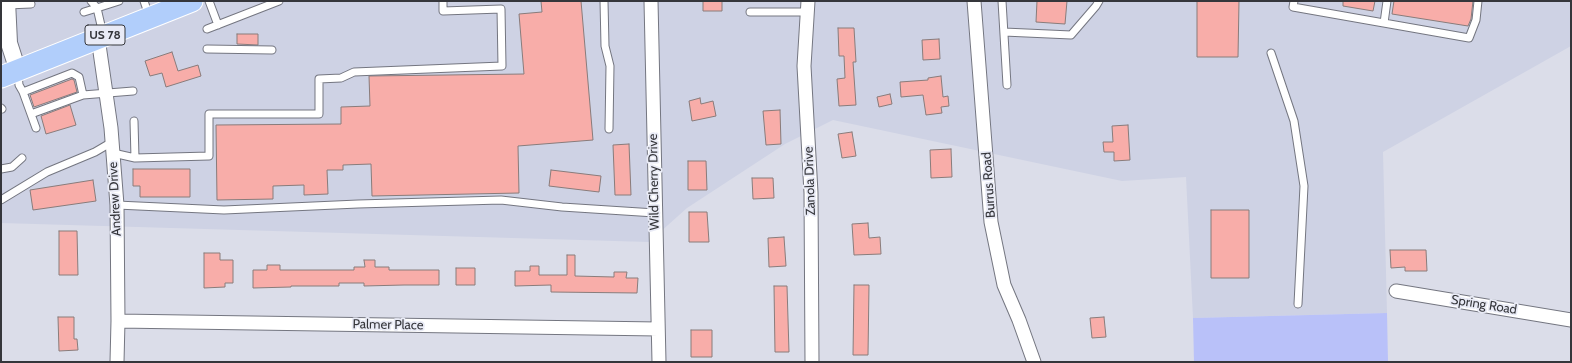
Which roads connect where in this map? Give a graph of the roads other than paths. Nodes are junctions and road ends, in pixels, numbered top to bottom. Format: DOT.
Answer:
graph roads {
  1 [pos="91,1"];
  2 [pos="119,1"];
  3 [pos="192,1"];
  4 [pos="209,1"];
  5 [pos="443,1"];
  6 [pos="604,1"];
  7 [pos="651,1"];
  8 [pos="974,1"];
  9 [pos="1002,1"];
  10 [pos="1098,1"];
  11 [pos="1294,1"];
  12 [pos="1387,1"];
  13 [pos="1478,1"];
  14 [pos="274,2"];
  15 [pos="31,4"];
  16 [pos="808,6"];
  17 [pos="97,8"];
  18 [pos="11,9"];
  19 [pos="147,9"];
  20 [pos="84,12"];
  21 [pos="750,12"];
  22 [pos="1384,23"];
  23 [pos="218,25"];
  24 [pos="207,29"];
  25 [pos="1004,32"];
  26 [pos="101,37"];
  27 [pos="208,49"];
  28 [pos="272,50"];
  29 [pos="1271,53"];
  30 [pos="9,74"];
  31 [pos="1007,85"];
  32 [pos="133,91"];
  33 [pos="23,92"];
  34 [pos="106,94"];
  35 [pos="83,95"];
  36 [pos="31,114"];
  37 [pos="134,121"];
  38 [pos="36,128"];
  39 [pos="609,129"];
  40 [pos="113,148"];
  41 [pos="22,158"];
  42 [pos="135,158"];
  43 [pos="1,169"];
  44 [pos="1,200"];
  45 [pos="117,205"];
  46 [pos="655,213"];
  47 [pos="1396,291"];
  48 [pos="1298,304"];
  49 [pos="1571,320"];
  50 [pos="118,321"];
  51 [pos="658,329"];
  52 [pos="117,362"];
  53 [pos="659,362"];
  54 [pos="812,362"];
  55 [pos="1034,362"];
  1 -- 17 [label="lane"];
  2 -- 17 [label="lane"];
  3 -- 19 [label="main road, US 78"];
  4 -- 23 [label="lane"];
  5 -- 42 [label="lane"];
  6 -- 39 [label="lane"];
  7 -- 46 [label="street, Wild Cherry Drive"];
  8 -- 55 [label="street, Burrus Road"];
  9 -- 25 [label="lane"];
  10 -- 25 [label="lane"];
  11 -- 22 [label="lane"];
  12 -- 22 [label="lane"];
  13 -- 22 [label="lane"];
  14 -- 23 [label="lane"];
  15 -- 18 [label="lane"];
  16 -- 21 [label="lane"];
  16 -- 54 [label="street, Zanola Drive"];
  17 -- 20 [label="lane"];
  17 -- 26 [label="lane"];
  18 -- 30 [label="street"];
  19 -- 26 [label="main road, US 78"];
  23 -- 24 [label="lane"];
  25 -- 31 [label="lane"];
  26 -- 30 [label="main road, US 78"];
  26 -- 34 [label="street, Andrew Drive"];
  27 -- 28 [label="lane"];
  29 -- 48 [label="lane"];
  30 -- 33 [label="lane"];
  32 -- 34 [label="lane"];
  33 -- 35 [label="lane"];
  33 -- 36 [label="lane"];
  34 -- 35 [label="lane"];
  34 -- 40 [label="street, Andrew Drive"];
  35 -- 36 [label="lane"];
  36 -- 38 [label="lane"];
  37 -- 42 [label="lane"];
  40 -- 42 [label="lane"];
  40 -- 44 [label="lane"];
  40 -- 45 [label="street, Andrew Drive"];
  41 -- 43 [label="lane"];
  45 -- 46 [label="lane"];
  45 -- 50 [label="street, Andrew Drive"];
  46 -- 51 [label="street, Wild Cherry Drive"];
  47 -- 49 [label="street, Spring Road"];
  50 -- 51 [label="street, Palmer Place"];
  50 -- 52 [label="street, Andrew Drive"];
  51 -- 53 [label="street, Wild Cherry Drive"];
}
